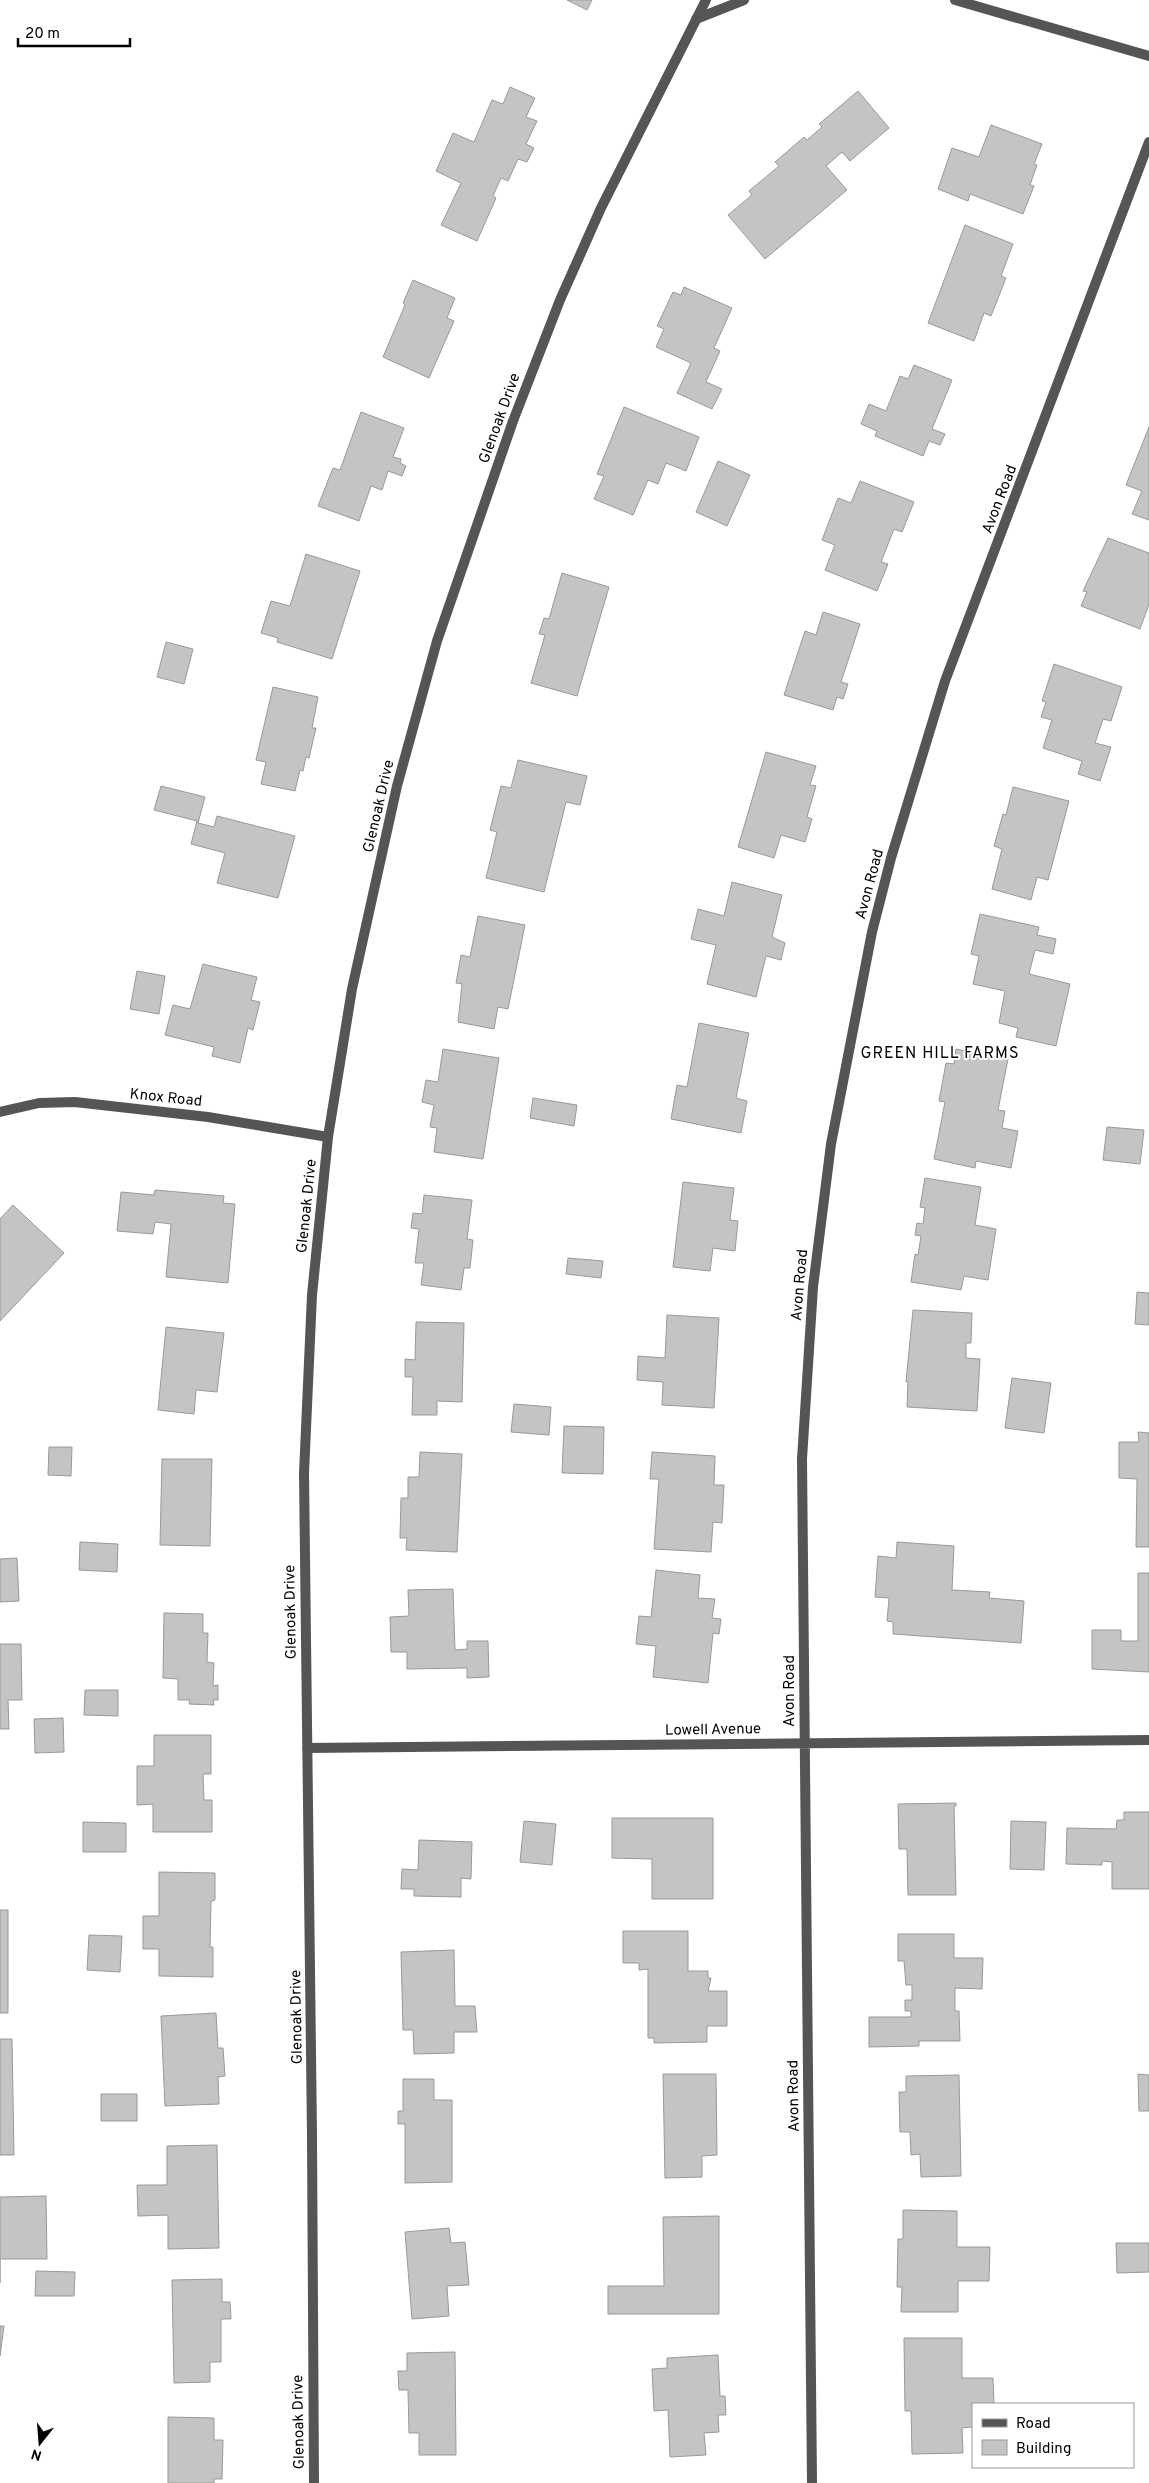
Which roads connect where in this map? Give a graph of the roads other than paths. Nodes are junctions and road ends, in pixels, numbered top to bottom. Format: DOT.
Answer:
graph roads {
  1 [pos="706,0"];
  2 [pos="744,0"];
  3 [pos="955,0"];
  4 [pos="696,19"];
  5 [pos="1149,56"];
  6 [pos="1149,142"];
  7 [pos="0,1112"];
  8 [pos="328,1137"];
  9 [pos="1149,1740"];
  10 [pos="804,1743"];
  11 [pos="307,1748"];
  12 [pos="314,2483"];
  13 [pos="812,2483"];
  1 -- 4 [label="street, Glenoak Drive"];
  2 -- 4 [label="street"];
  3 -- 5 [label="street"];
  4 -- 8 [label="street, Glenoak Drive"];
  6 -- 10 [label="street, Avon Road"];
  7 -- 8 [label="street, Knox Road"];
  8 -- 11 [label="street, Glenoak Drive"];
  9 -- 10 [label="street, Lowell Avenue"];
  10 -- 11 [label="street, Lowell Avenue"];
  10 -- 13 [label="street, Avon Road"];
  11 -- 12 [label="street, Glenoak Drive"];
}
